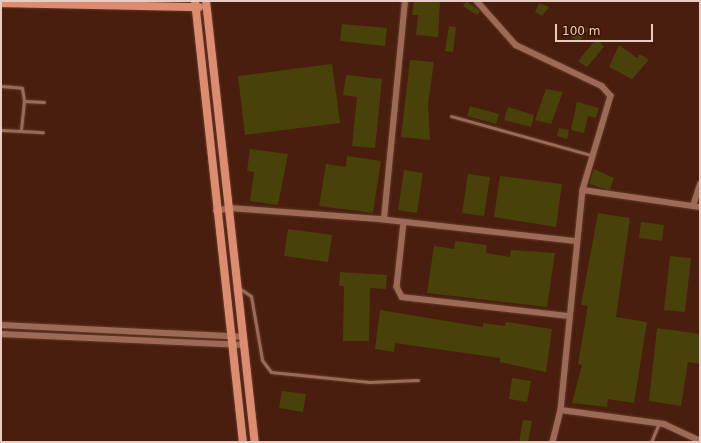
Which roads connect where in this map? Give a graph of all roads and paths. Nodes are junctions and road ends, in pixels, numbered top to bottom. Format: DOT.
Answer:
graph roads {
  1 [pos="405,1"];
  2 [pos="477,1"];
  3 [pos="1,3"];
  4 [pos="195,4"];
  5 [pos="206,4"];
  6 [pos="1,86"];
  7 [pos="24,101"];
  8 [pos="217,101"];
  9 [pos="44,102"];
  10 [pos="205,103"];
  11 [pos="451,116"];
  12 [pos="1,130"];
  13 [pos="21,131"];
  14 [pos="43,132"];
  15 [pos="591,155"];
  16 [pos="700,184"];
  17 [pos="583,190"];
  18 [pos="693,206"];
  19 [pos="700,207"];
  20 [pos="230,208"];
  21 [pos="216,211"];
  22 [pos="384,219"];
  23 [pos="404,222"];
  24 [pos="576,241"];
  25 [pos="238,287"];
  26 [pos="569,316"];
  27 [pos="1,326"];
  28 [pos="1,334"];
  29 [pos="231,340"];
  30 [pos="243,341"];
  31 [pos="418,380"];
  32 [pos="561,410"];
  33 [pos="659,423"];
  34 [pos="652,441"];
  35 [pos="700,441"];
  36 [pos="243,442"];
  37 [pos="255,442"];
  38 [pos="553,442"];
  39 [pos="657,442"];
  1 -- 22 [label="street"];
  2 -- 15 [label="street"];
  3 -- 4 [label="street"];
  4 -- 5 [label="street"];
  4 -- 10 [label="street"];
  5 -- 8 [label="street"];
  6 -- 7 [label="lane"];
  7 -- 9 [label="lane"];
  7 -- 13 [label="lane"];
  8 -- 10 [label="street"];
  8 -- 20 [label="street"];
  10 -- 21 [label="street"];
  11 -- 15 [label="lane"];
  12 -- 13 [label="lane"];
  13 -- 14 [label="lane"];
  15 -- 17 [label="street"];
  16 -- 18 [label="street"];
  17 -- 18 [label="street"];
  17 -- 24 [label="street"];
  18 -- 19 [label="street"];
  20 -- 21 [label="street"];
  20 -- 22 [label="street"];
  20 -- 25 [label="street"];
  21 -- 29 [label="street"];
  22 -- 23 [label="street"];
  23 -- 24 [label="street"];
  23 -- 26 [label="street"];
  24 -- 26 [label="street"];
  25 -- 30 [label="street"];
  25 -- 31 [label="lane"];
  26 -- 32 [label="street"];
  27 -- 29 [label="street"];
  28 -- 29 [label="street"];
  29 -- 30 [label="street"];
  29 -- 36 [label="street"];
  30 -- 37 [label="street"];
  32 -- 33 [label="street"];
  32 -- 38 [label="street"];
  33 -- 34 [label="lane"];
  33 -- 35 [label="street"];
  34 -- 39 [label="lane"];
}
